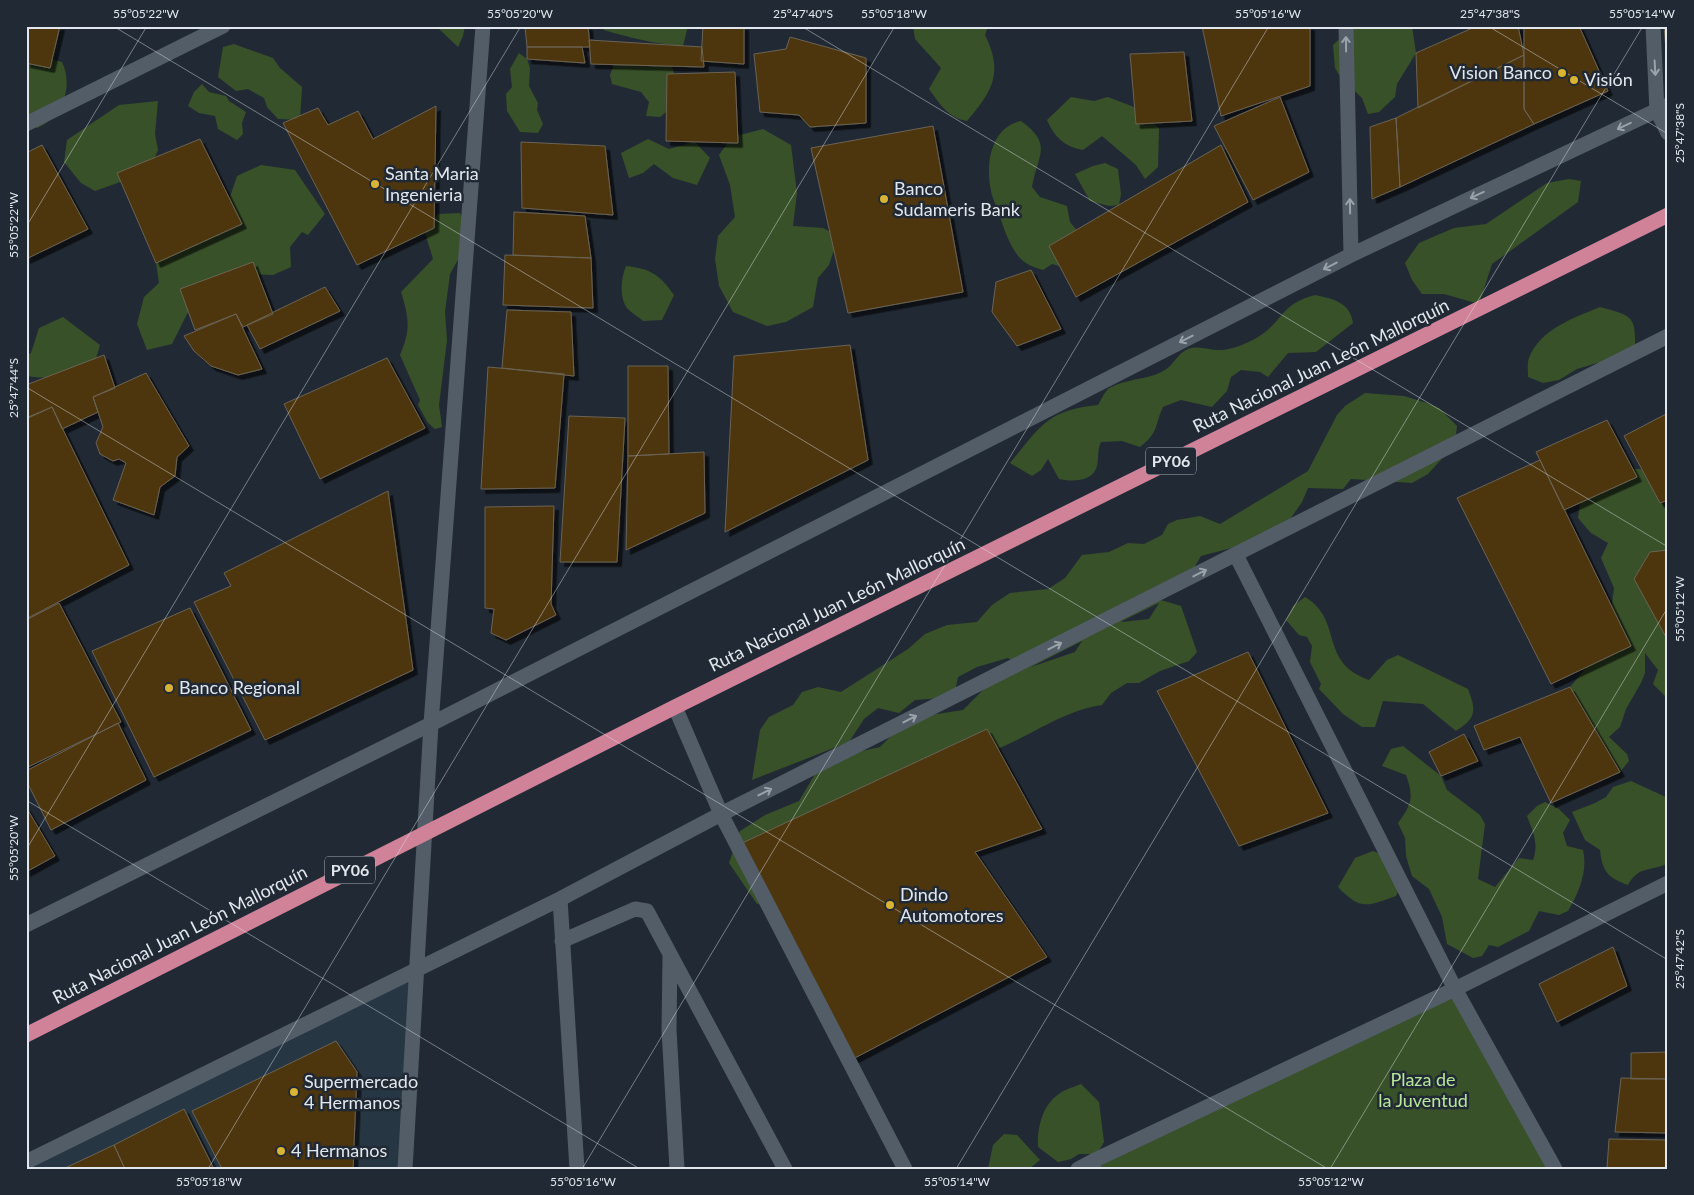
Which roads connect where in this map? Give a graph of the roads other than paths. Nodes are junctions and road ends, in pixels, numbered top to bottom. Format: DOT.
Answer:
graph roads {
  1 [pos="223,26"];
  2 [pos="484,26"];
  3 [pos="1346,26"];
  4 [pos="1653,26"];
  5 [pos="1662,108"];
  6 [pos="26,124"];
  7 [pos="1668,133"];
  8 [pos="1668,215"];
  9 [pos="1351,255"];
  10 [pos="1668,336"];
  11 [pos="1236,555"];
  12 [pos="675,707"];
  13 [pos="431,724"];
  14 [pos="721,814"];
  15 [pos="425,832"];
  16 [pos="1668,883"];
  17 [pos="560,899"];
  18 [pos="26,925"];
  19 [pos="562,940"];
  20 [pos="670,954"];
  21 [pos="416,970"];
  22 [pos="1456,989"];
  23 [pos="26,1035"];
  24 [pos="26,1162"];
  25 [pos="1094,1165"];
  26 [pos="405,1169"];
  27 [pos="577,1169"];
  28 [pos="677,1169"];
  29 [pos="785,1169"];
  30 [pos="905,1169"];
  31 [pos="1078,1169"];
  32 [pos="1556,1169"];
  1 -- 6 [label="street"];
  2 -- 13 [label="street"];
  9 -- 3 [label="street, one-way"];
  4 -- 5 [label="street, one-way"];
  5 -- 7 [label="street"];
  5 -- 9 [label="street, one-way"];
  8 -- 12 [label="highway, Ruta Nacional Juan León Mallorquín / PY06"];
  9 -- 13 [label="street, one-way"];
  10 -- 11 [label="street"];
  14 -- 11 [label="street, one-way"];
  11 -- 22 [label="street"];
  12 -- 14 [label="street"];
  12 -- 15 [label="highway, Ruta Nacional Juan León Mallorquín / PY06"];
  13 -- 15 [label="street"];
  13 -- 18 [label="street"];
  14 -- 17 [label="street"];
  14 -- 30 [label="street"];
  15 -- 21 [label="street"];
  15 -- 23 [label="highway, Ruta Nacional Juan León Mallorquín / PY06"];
  16 -- 22 [label="street"];
  17 -- 19 [label="street"];
  17 -- 21 [label="street"];
  19 -- 20 [label="street"];
  19 -- 27 [label="street"];
  20 -- 28 [label="street"];
  20 -- 29 [label="street"];
  21 -- 24 [label="street"];
  21 -- 26 [label="street"];
  22 -- 25 [label="street"];
  22 -- 32 [label="street"];
  25 -- 31 [label="street"];
}
